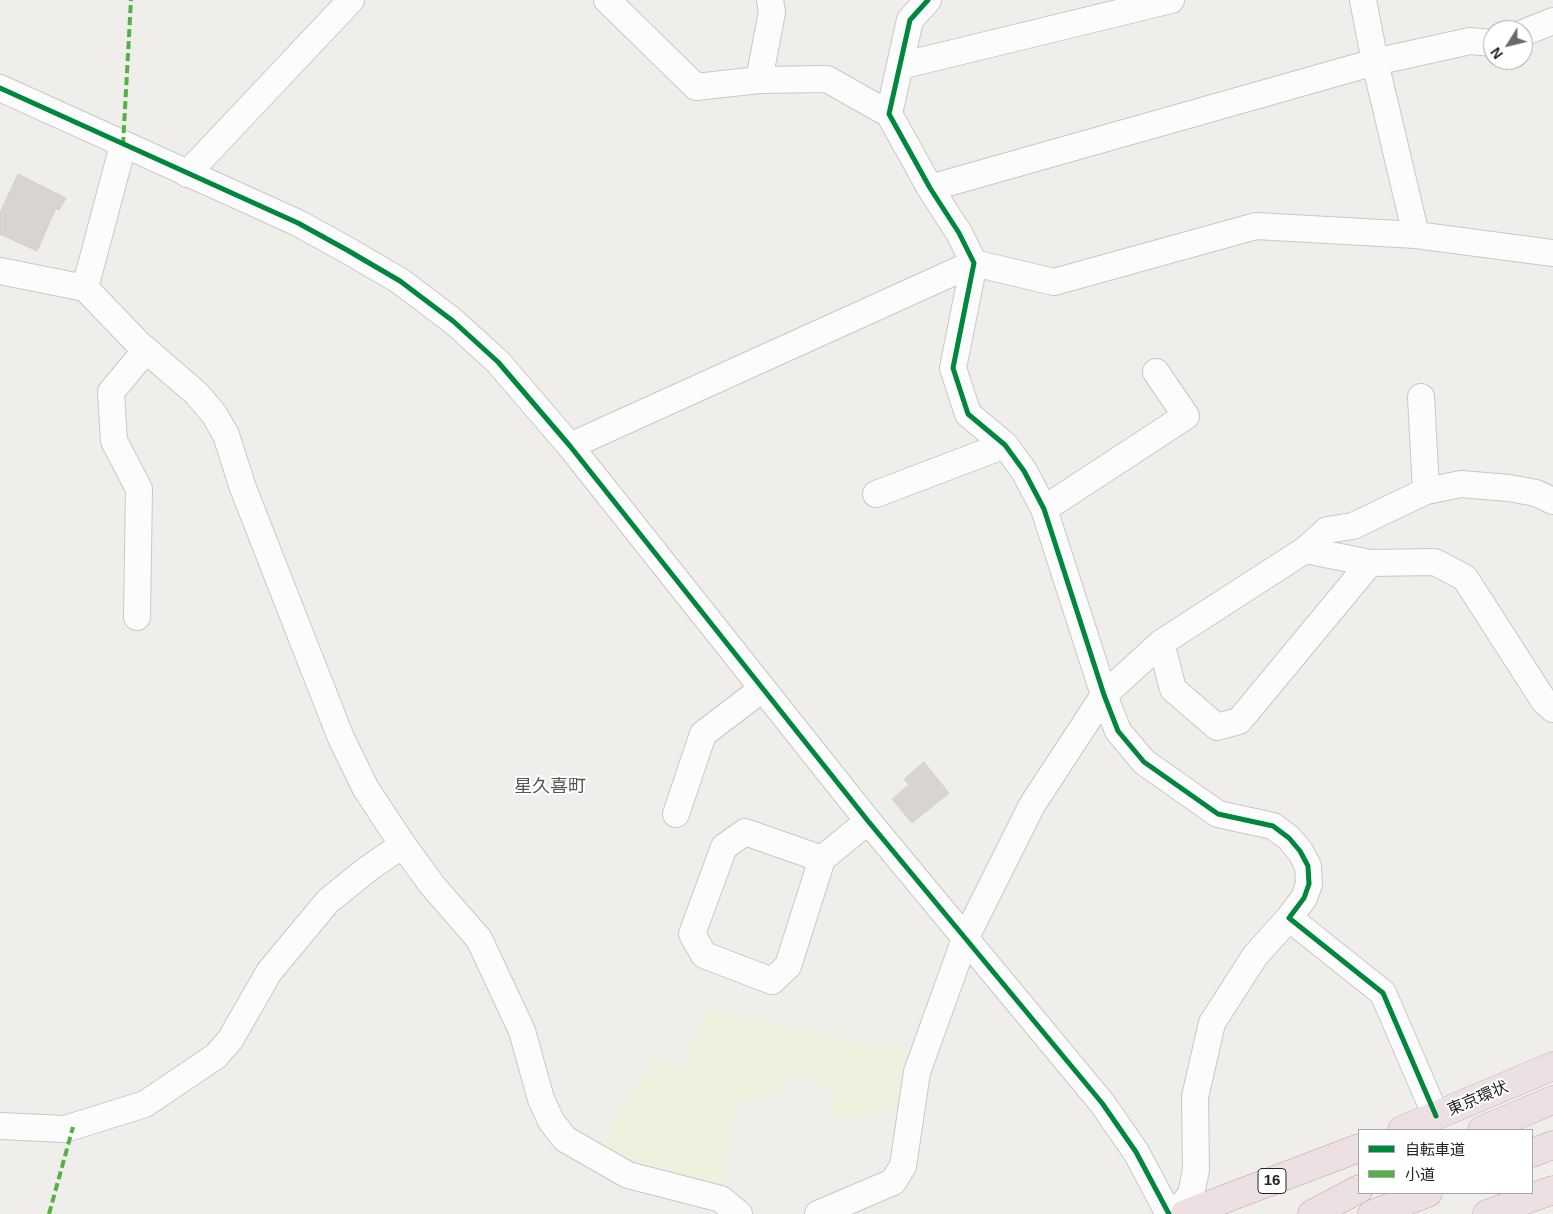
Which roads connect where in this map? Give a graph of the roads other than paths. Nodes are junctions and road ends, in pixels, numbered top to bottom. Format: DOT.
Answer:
graph roads {
  1 [pos="351,0"];
  2 [pos="607,0"];
  3 [pos="770,0"];
  4 [pos="928,0"];
  5 [pos="1171,0"];
  6 [pos="1363,0"];
  7 [pos="909,10"];
  8 [pos="1553,21"];
  9 [pos="1533,29"];
  10 [pos="1483,42"];
  11 [pos="1375,62"];
  12 [pos="900,66"];
  13 [pos="758,80"];
  14 [pos="0,88"];
  15 [pos="889,114"];
  16 [pos="123,145"];
  17 [pos="187,174"];
  18 [pos="930,188"];
  19 [pos="1416,236"];
  20 [pos="1553,253"];
  21 [pos="974,263"];
  22 [pos="0,272"];
  23 [pos="85,288"];
  24 [pos="146,350"];
  25 [pos="1156,372"];
  26 [pos="1421,397"];
  27 [pos="1005,445"];
  28 [pos="570,446"];
  29 [pos="1426,491"];
  30 [pos="876,494"];
  31 [pos="1553,501"];
  32 [pos="1044,510"];
  33 [pos="1305,550"];
  34 [pos="1370,563"];
  35 [pos="136,617"];
  36 [pos="1161,643"];
  37 [pos="762,689"];
  38 [pos="1104,695"];
  39 [pos="1553,709"];
  40 [pos="676,814"];
  41 [pos="868,821"];
  42 [pos="403,845"];
  43 [pos="822,859"];
  44 [pos="1289,918"];
  45 [pos="965,939"];
  46 [pos="1553,1066"];
  47 [pos="1553,1100"];
  48 [pos="1436,1116"];
  49 [pos="0,1126"];
  50 [pos="1404,1129"];
  51 [pos="1484,1129"];
  52 [pos="1553,1145"];
  53 [pos="1358,1148"];
  54 [pos="1533,1153"];
  55 [pos="1358,1190"];
  56 [pos="1553,1190"];
  57 [pos="1425,1194"];
  58 [pos="739,1214"];
  59 [pos="818,1214"];
  60 [pos="1169,1214"];
  61 [pos="1176,1214"];
  62 [pos="1185,1214"];
  63 [pos="1312,1214"];
  64 [pos="1372,1214"];
  65 [pos="1487,1214"];
  1 -- 17 [label="street"];
  2 -- 13 [label="street"];
  3 -- 13 [label="street"];
  4 -- 7 [label="street"];
  5 -- 12 [label="street"];
  6 -- 11 [label="street"];
  7 -- 12 [label="street"];
  8 -- 9 [label="street"];
  10 -- 11 [label="street"];
  11 -- 18 [label="street"];
  11 -- 19 [label="street"];
  12 -- 15 [label="street"];
  13 -- 15 [label="street"];
  14 -- 16 [label="street"];
  15 -- 18 [label="street"];
  16 -- 17 [label="street"];
  16 -- 23 [label="street"];
  17 -- 28 [label="street"];
  18 -- 21 [label="street"];
  19 -- 20 [label="street"];
  19 -- 21 [label="street"];
  21 -- 27 [label="street"];
  21 -- 28 [label="street"];
  22 -- 23 [label="street"];
  23 -- 24 [label="street"];
  24 -- 35 [label="street"];
  24 -- 42 [label="street"];
  25 -- 32 [label="street"];
  26 -- 29 [label="street"];
  27 -- 30 [label="street"];
  27 -- 32 [label="street"];
  28 -- 37 [label="street"];
  29 -- 31 [label="street"];
  29 -- 33 [label="street"];
  32 -- 38 [label="street"];
  33 -- 34 [label="street"];
  33 -- 36 [label="street"];
  34 -- 36 [label="street"];
  34 -- 39 [label="street"];
  36 -- 38 [label="street"];
  37 -- 40 [label="street"];
  37 -- 41 [label="street"];
  38 -- 44 [label="street"];
  38 -- 45 [label="street"];
  41 -- 43 [label="street"];
  41 -- 45 [label="street"];
  42 -- 49 [label="street"];
  42 -- 58 [label="street"];
  43 -- 43 [label="street"];
  44 -- 48 [label="street"];
  44 -- 61 [label="street"];
  45 -- 59 [label="street"];
  45 -- 60 [label="street"];
  46 -- 48 [label="highway, 東京環状"];
  47 -- 51 [label="highway"];
  48 -- 50 [label="highway, 東京環状"];
  52 -- 54 [label="highway"];
  53 -- 62 [label="highway, 16"];
  55 -- 63 [label="highway"];
  56 -- 65 [label="highway"];
  57 -- 64 [label="highway"];
}
